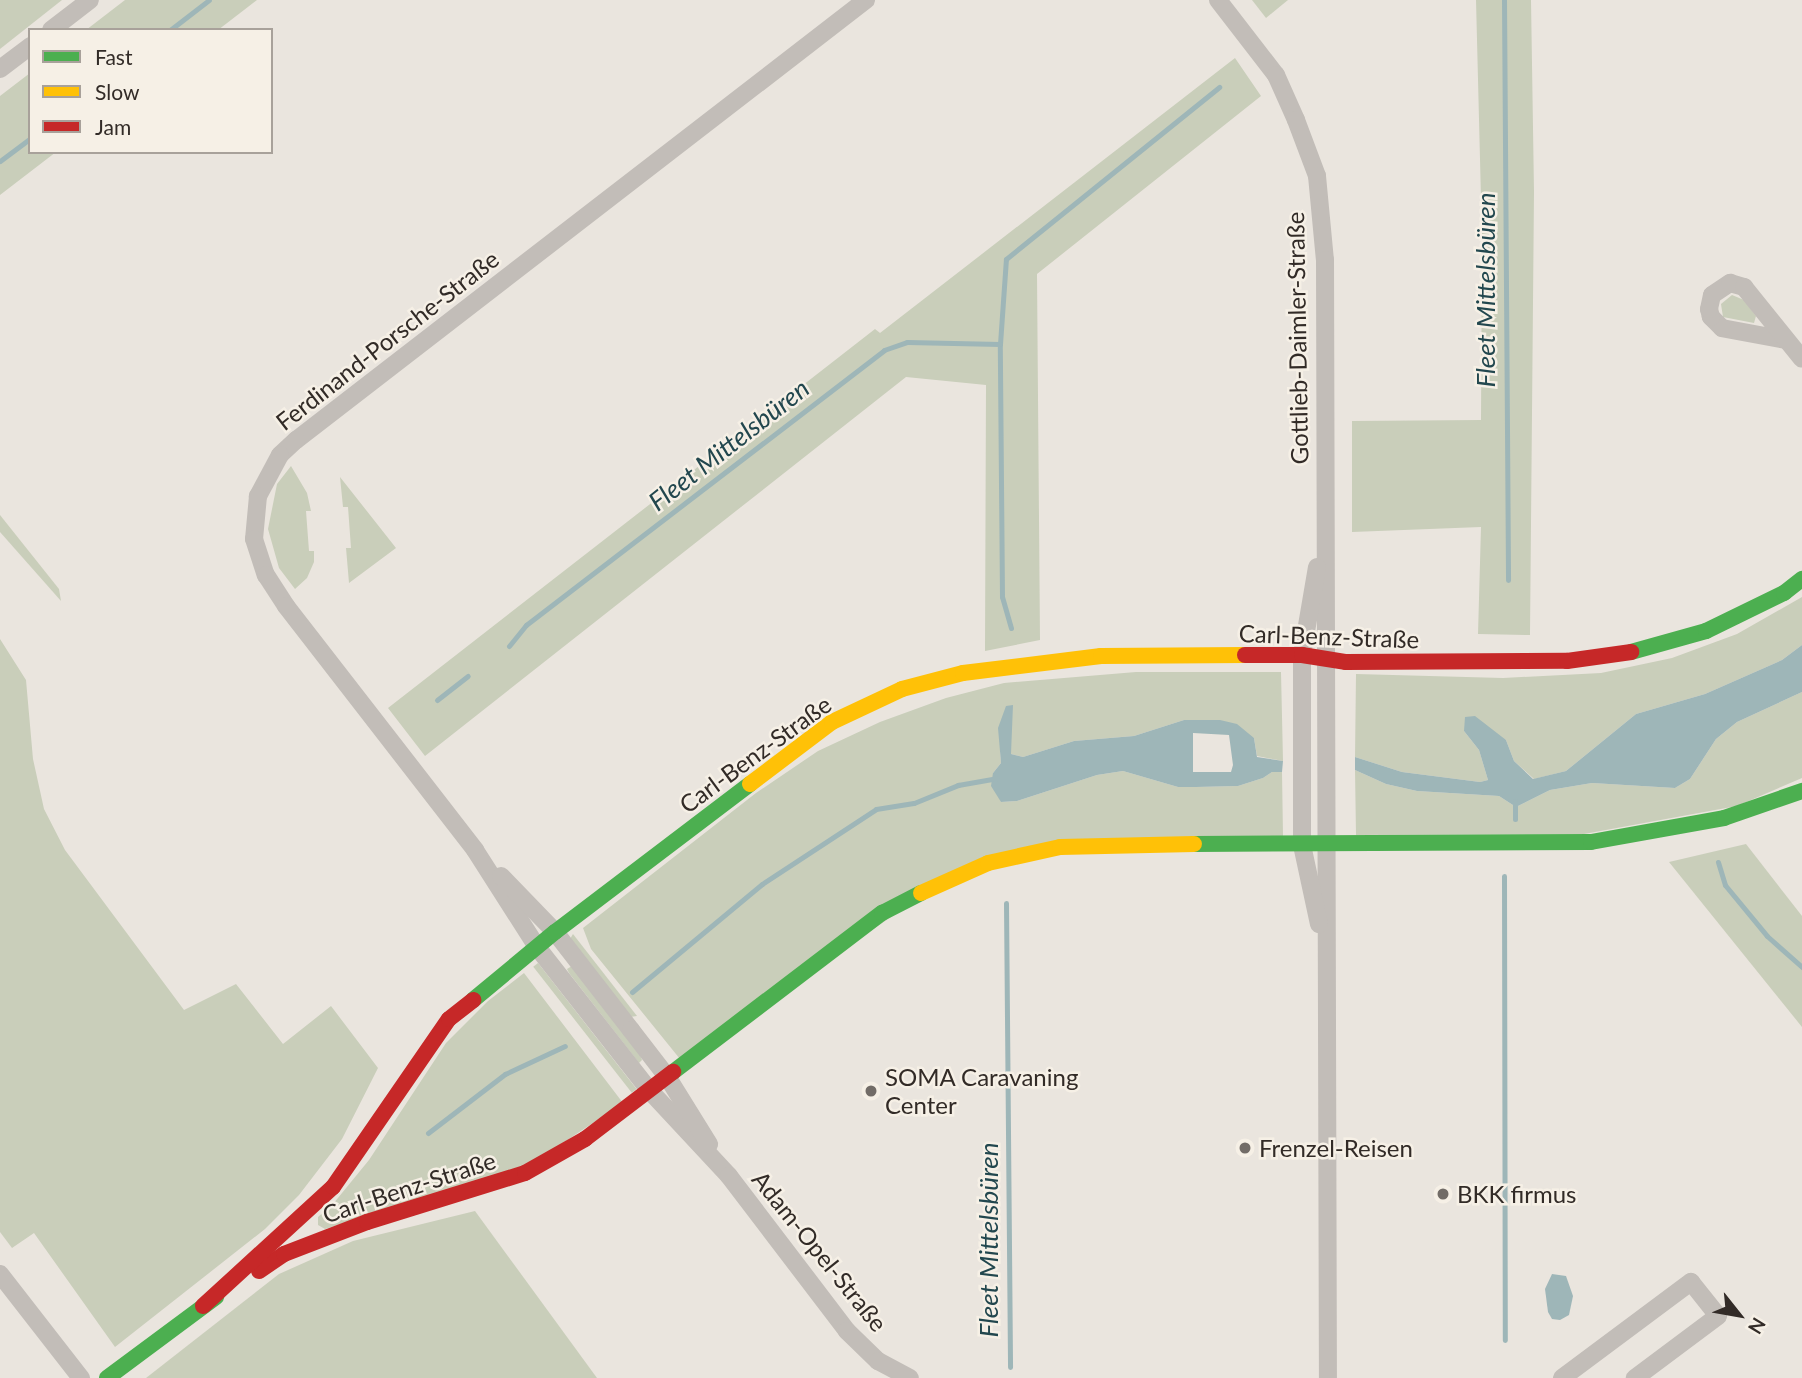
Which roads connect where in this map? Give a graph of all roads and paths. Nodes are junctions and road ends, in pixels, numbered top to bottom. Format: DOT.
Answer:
graph roads {
  1 [pos="90,0"];
  2 [pos="866,0"];
  3 [pos="1218,0"];
  4 [pos="54,28"];
  5 [pos="28,48"];
  6 [pos="0,69"];
  7 [pos="1786,340"];
  8 [pos="1802,359"];
  9 [pos="1325,534"];
  10 [pos="1802,579"];
  11 [pos="1302,655"];
  12 [pos="1326,658"];
  13 [pos="1802,791"];
  14 [pos="1302,845"];
  15 [pos="1326,845"];
  16 [pos="475,850"];
  17 [pos="555,932"];
  18 [pos="537,947"];
  19 [pos="1326,951"];
  20 [pos="668,1078"];
  21 [pos="650,1091"];
  22 [pos="729,1176"];
  23 [pos="0,1274"];
  24 [pos="203,1306"];
  25 [pos="81,1378"];
  26 [pos="107,1378"];
  27 [pos="910,1378"];
  28 [pos="1328,1378"];
  29 [pos="1562,1378"];
  30 [pos="1635,1378"];
  1 -- 4 [label="street"];
  2 -- 16 [label="street, Ferdinand-Porsche-Straße"];
  3 -- 9 [label="street, Gottlieb-Daimler-Straße"];
  5 -- 6 [label="street"];
  7 -- 8 [label="street"];
  9 -- 11 [label="street, Gottlieb-Daimler-Straße"];
  9 -- 12 [label="street, Gottlieb-Daimler-Straße"];
  10 -- 12 [label="street, Carl-Benz-Straße"];
  11 -- 12 [label="street, Carl-Benz-Straße"];
  11 -- 14 [label="street, Gottlieb-Daimler-Straße"];
  11 -- 17 [label="street, Carl-Benz-Straße"];
  12 -- 15 [label="street, Gottlieb-Daimler-Straße"];
  13 -- 15 [label="street, Carl-Benz-Straße"];
  14 -- 15 [label="street, Carl-Benz-Straße"];
  14 -- 19 [label="street, Gottlieb-Daimler-Straße"];
  14 -- 20 [label="street, Carl-Benz-Straße"];
  15 -- 19 [label="street, Gottlieb-Daimler-Straße"];
  16 -- 17 [label="street, Ferdinand-Porsche-Straße"];
  16 -- 18 [label="street, Ferdinand-Porsche-Straße"];
  17 -- 18 [label="street, Carl-Benz-Straße"];
  17 -- 20 [label="street, Ferdinand-Porsche-Straße"];
  18 -- 21 [label="street, Ferdinand-Porsche-Straße"];
  18 -- 24 [label="street, Carl-Benz-Straße"];
  19 -- 28 [label="street, Gottlieb-Daimler-Straße"];
  20 -- 21 [label="street, Carl-Benz-Straße"];
  20 -- 22 [label="street, Adam-Opel-Straße"];
  21 -- 22 [label="street, Adam-Opel-Straße"];
  21 -- 24 [label="street, Carl-Benz-Straße"];
  22 -- 27 [label="street, Adam-Opel-Straße"];
  23 -- 25 [label="street"];
  24 -- 26 [label="street, Carl-Benz-Straße"];
  29 -- 30 [label="street"];
}
